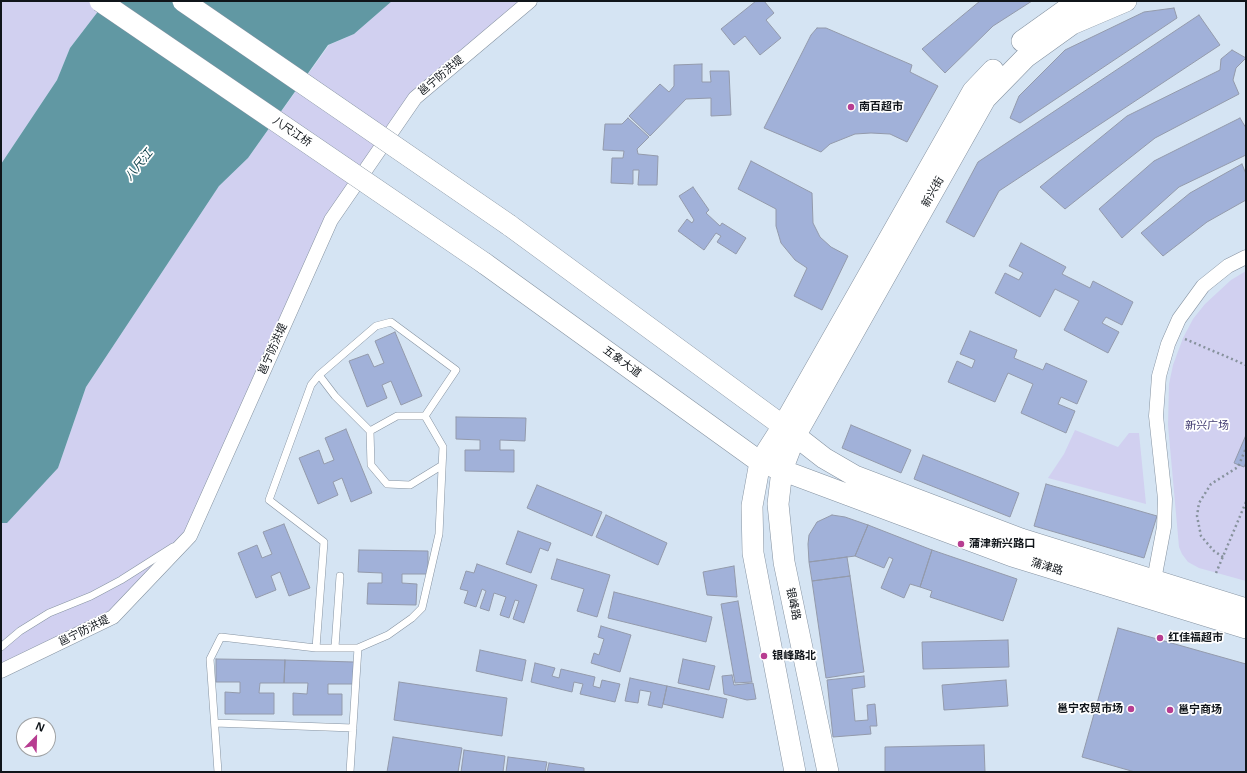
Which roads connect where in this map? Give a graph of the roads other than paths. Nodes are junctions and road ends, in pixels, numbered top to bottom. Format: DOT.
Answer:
graph roads {
  1 [pos="100,1"];
  2 [pos="182,1"];
  3 [pos="530,1"];
  4 [pos="1088,1"];
  5 [pos="1126,1"];
  6 [pos="1246,257"];
  7 [pos="484,263"];
  8 [pos="319,375"];
  9 [pos="425,416"];
  10 [pos="370,431"];
  11 [pos="789,431"];
  12 [pos="760,462"];
  13 [pos="441,466"];
  14 [pos="782,470"];
  15 [pos="190,536"];
  16 [pos="340,576"];
  17 [pos="1154,580"];
  18 [pos="1246,609"];
  19 [pos="1246,628"];
  20 [pos="1,647"];
  21 [pos="335,647"];
  22 [pos="316,648"];
  23 [pos="358,648"];
  24 [pos="1,671"];
  25 [pos="215,724"];
  26 [pos="353,728"];
  27 [pos="218,772"];
  28 [pos="350,772"];
  29 [pos="795,772"];
  30 [pos="828,772"];
  1 -- 7 [label="main road, 八尺江桥, bridge"];
  2 -- 11 [label="main road, bridge"];
  3 -- 15 [label="street, 邕宁防洪堤"];
  4 -- 11 [label="main road, 新兴街"];
  5 -- 11 [label="main road, 新兴街"];
  6 -- 17 [label="street"];
  7 -- 12 [label="main road, 五象大道"];
  8 -- 9 [label="lane"];
  8 -- 10 [label="lane"];
  8 -- 22 [label="lane"];
  9 -- 10 [label="lane"];
  9 -- 13 [label="lane"];
  10 -- 13 [label="lane"];
  11 -- 12 [label="main road"];
  11 -- 14 [label="main road, 银峰路"];
  11 -- 17 [label="main road, 蒲津路"];
  12 -- 14 [label="main road, 蒲津路"];
  12 -- 29 [label="main road"];
  13 -- 23 [label="lane"];
  14 -- 19 [label="main road, 蒲津路"];
  14 -- 30 [label="main road, 银峰路"];
  15 -- 20 [label="lane"];
  15 -- 24 [label="street, 邕宁防洪堤"];
  16 -- 21 [label="lane"];
  17 -- 18 [label="main road, 蒲津路"];
  21 -- 22 [label="lane"];
  21 -- 23 [label="lane"];
  22 -- 25 [label="lane"];
  23 -- 26 [label="lane"];
  25 -- 26 [label="lane"];
  25 -- 27 [label="lane"];
  26 -- 28 [label="lane"];
}
